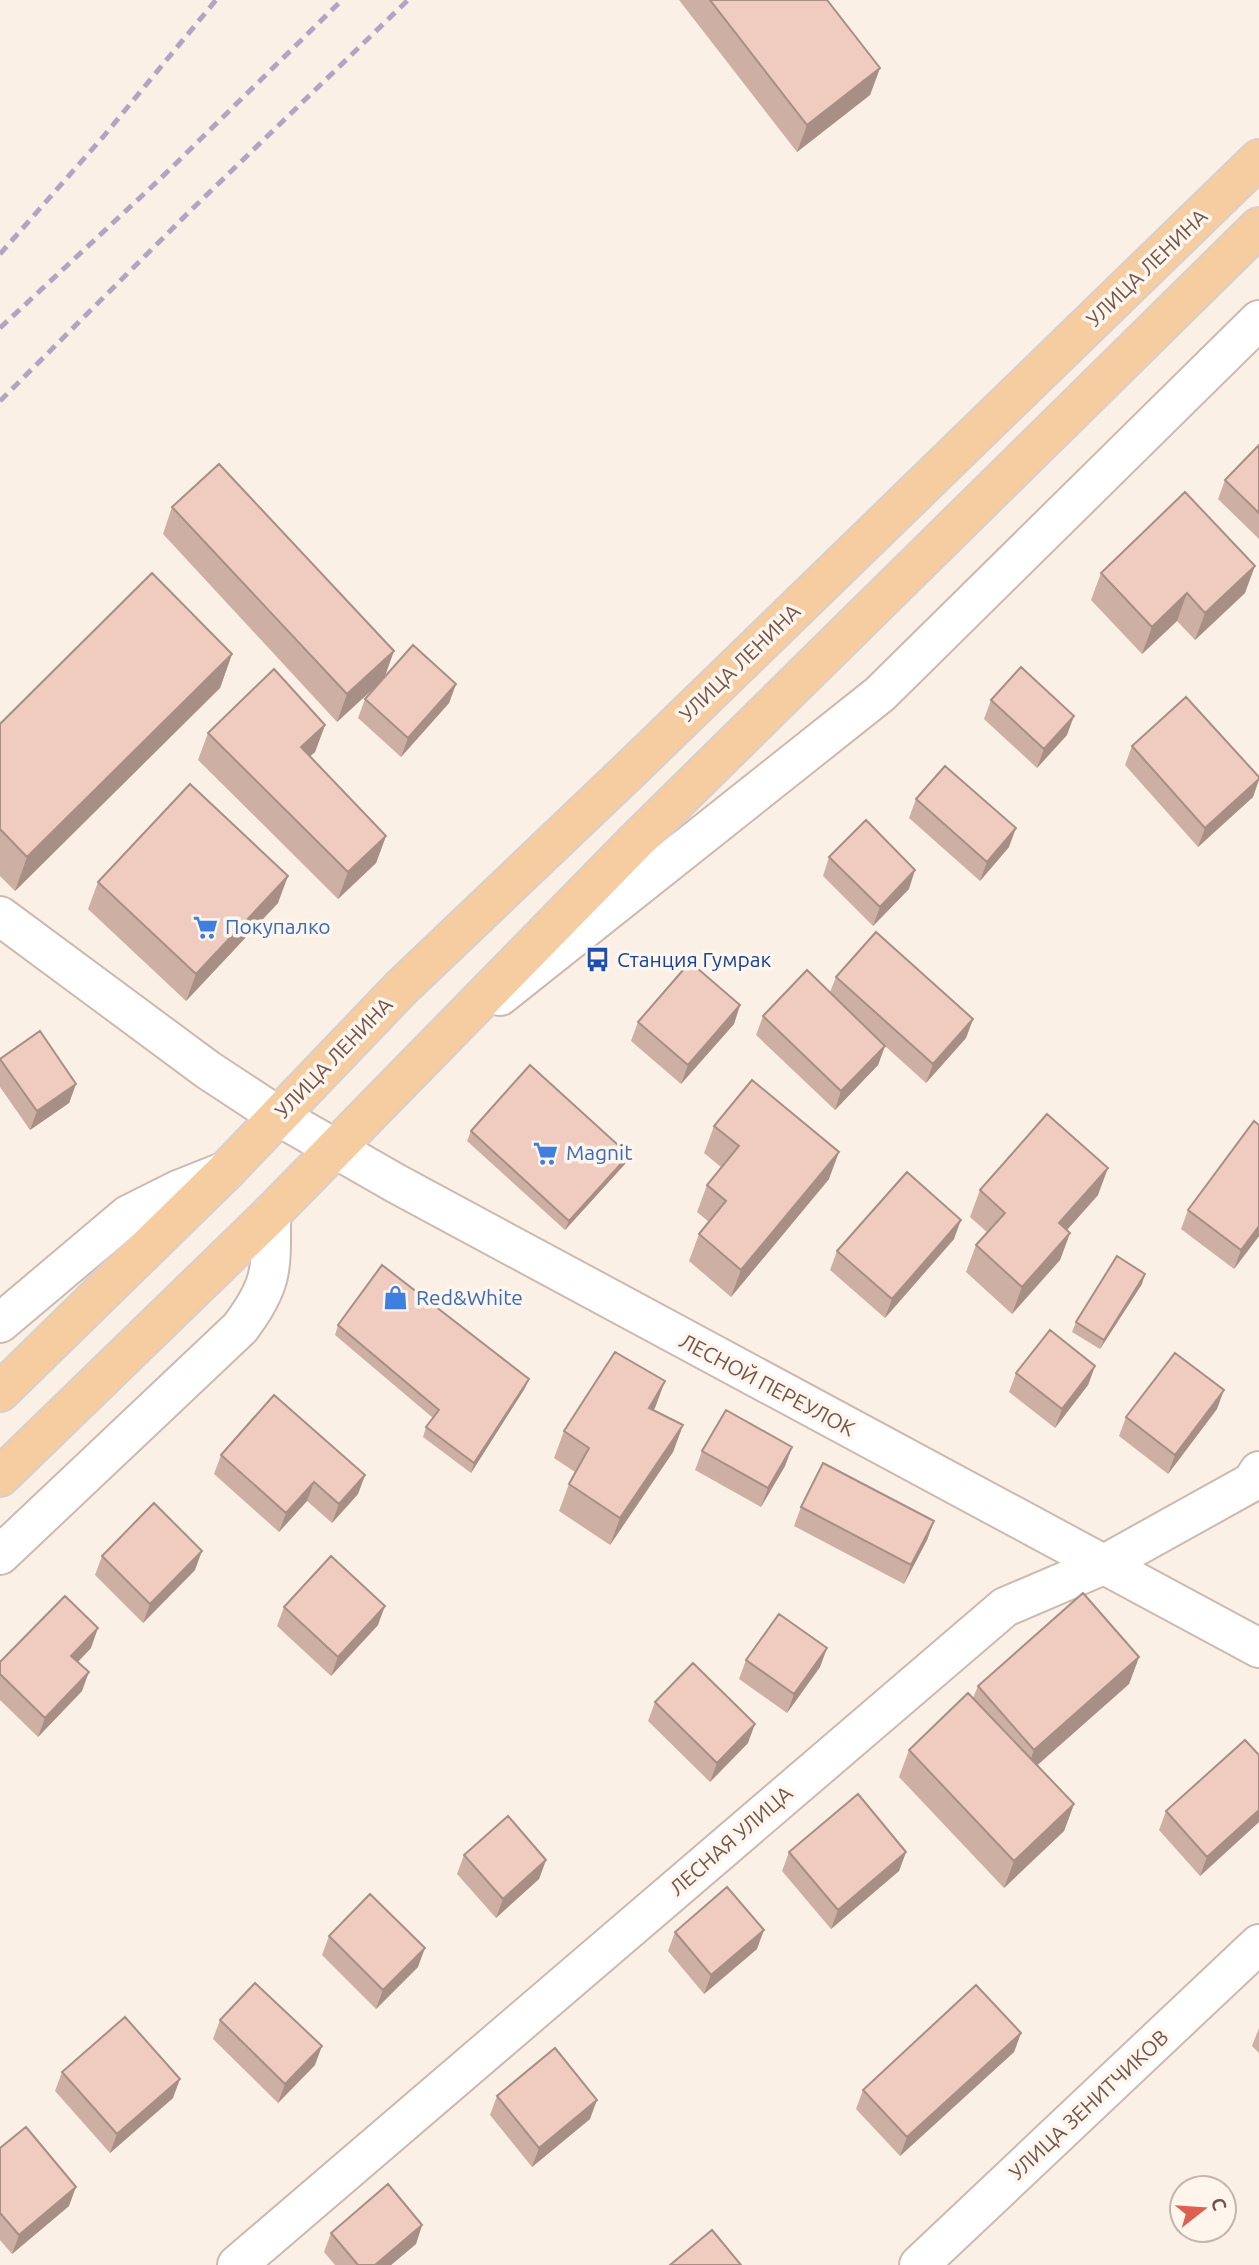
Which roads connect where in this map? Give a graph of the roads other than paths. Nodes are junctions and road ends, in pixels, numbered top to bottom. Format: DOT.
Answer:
graph roads {
  1 [pos="1259,159"];
  2 [pos="1259,227"];
  3 [pos="1259,320"];
  4 [pos="0,916"];
  5 [pos="447,1033"];
  6 [pos="278,1116"];
  7 [pos="333,1147"];
  8 [pos="226,1171"];
  9 [pos="271,1214"];
  10 [pos="0,1322"];
  11 [pos="0,1392"];
  12 [pos="1259,1471"];
  13 [pos="0,1477"];
  14 [pos="0,1555"];
  15 [pos="1101,1566"];
  16 [pos="1259,1648"];
  17 [pos="1259,1944"];
  18 [pos="237,2265"];
  19 [pos="919,2265"];
  1 -- 6 [label="main road, УЛИЦА ЛЕНИНА"];
  2 -- 5 [label="main road"];
  3 -- 5 [label="street"];
  4 -- 6 [label="street, ЛЕСНОЙ ПЕРЕУЛОК"];
  5 -- 7 [label="main road"];
  6 -- 7 [label="street, ЛЕСНОЙ ПЕРЕУЛОК"];
  6 -- 8 [label="main road, УЛИЦА ЛЕНИНА"];
  7 -- 9 [label="main road"];
  7 -- 15 [label="street, ЛЕСНОЙ ПЕРЕУЛОК"];
  8 -- 10 [label="street, УЛИЦА ЛЕНИНА"];
  8 -- 11 [label="main road, УЛИЦА ЛЕНИНА"];
  9 -- 13 [label="main road"];
  9 -- 14 [label="street"];
  12 -- 15 [label="street, ЛЕСНАЯ УЛИЦА"];
  15 -- 16 [label="street, ЛЕСНОЙ ПЕРЕУЛОК"];
  15 -- 18 [label="street, ЛЕСНАЯ УЛИЦА"];
  17 -- 19 [label="street, УЛИЦА ЗЕНИТЧИКОВ"];
}
